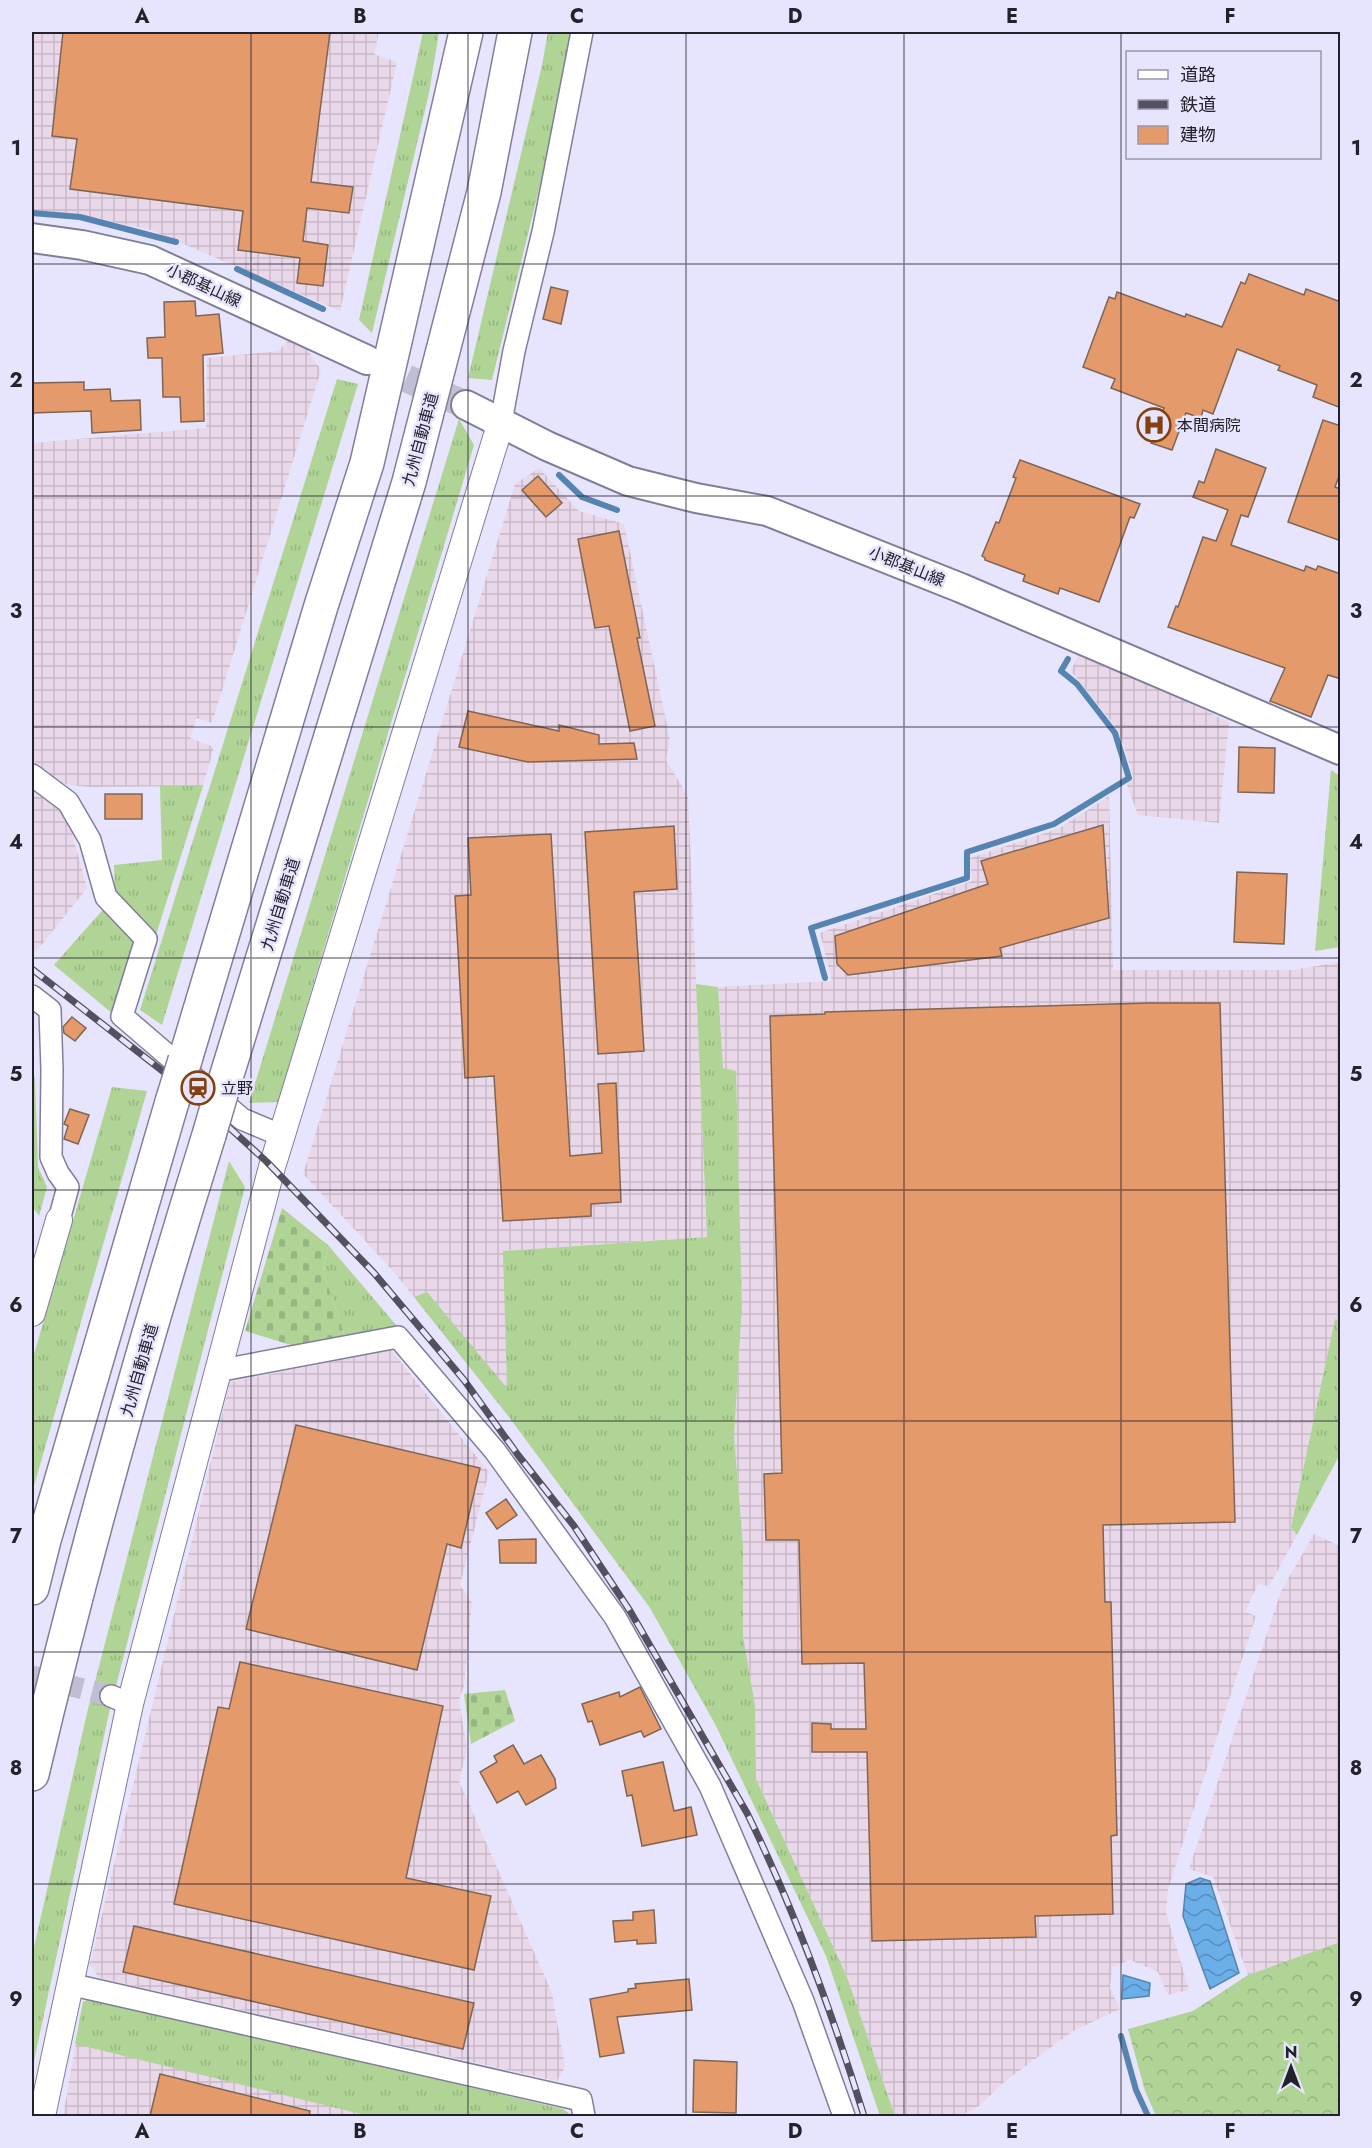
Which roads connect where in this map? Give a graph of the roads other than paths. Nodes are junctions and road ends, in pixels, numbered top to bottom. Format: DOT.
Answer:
graph roads {
  1 [pos="466,32"];
  2 [pos="515,32"];
  3 [pos="582,32"];
  4 [pos="32,238"];
  5 [pos="367,360"];
  6 [pos="466,405"];
  7 [pos="501,422"];
  8 [pos="1341,750"];
  9 [pos="32,775"];
  10 [pos="32,996"];
  11 [pos="280,1135"];
  12 [pos="58,1220"];
  13 [pos="32,1312"];
  14 [pos="218,1371"];
  15 [pos="32,1588"];
  16 [pos="32,1774"];
  17 [pos="69,1984"];
  18 [pos="42,2116"];
  19 [pos="584,2116"];
  20 [pos="844,2116"];
  1 -- 15 [label="highway, bridge"];
  2 -- 16 [label="highway, 九州自動車道, bridge"];
  3 -- 7 [label="street"];
  4 -- 5 [label="main road, 小郡基山線"];
  6 -- 7 [label="main road, 小郡基山線"];
  7 -- 8 [label="main road, 小郡基山線"];
  7 -- 11 [label="street"];
  9 -- 11 [label="street"];
  10 -- 12 [label="street"];
  11 -- 14 [label="street"];
  12 -- 13 [label="street"];
  14 -- 17 [label="street"];
  14 -- 20 [label="street"];
  17 -- 18 [label="street"];
  17 -- 19 [label="street"];
}
